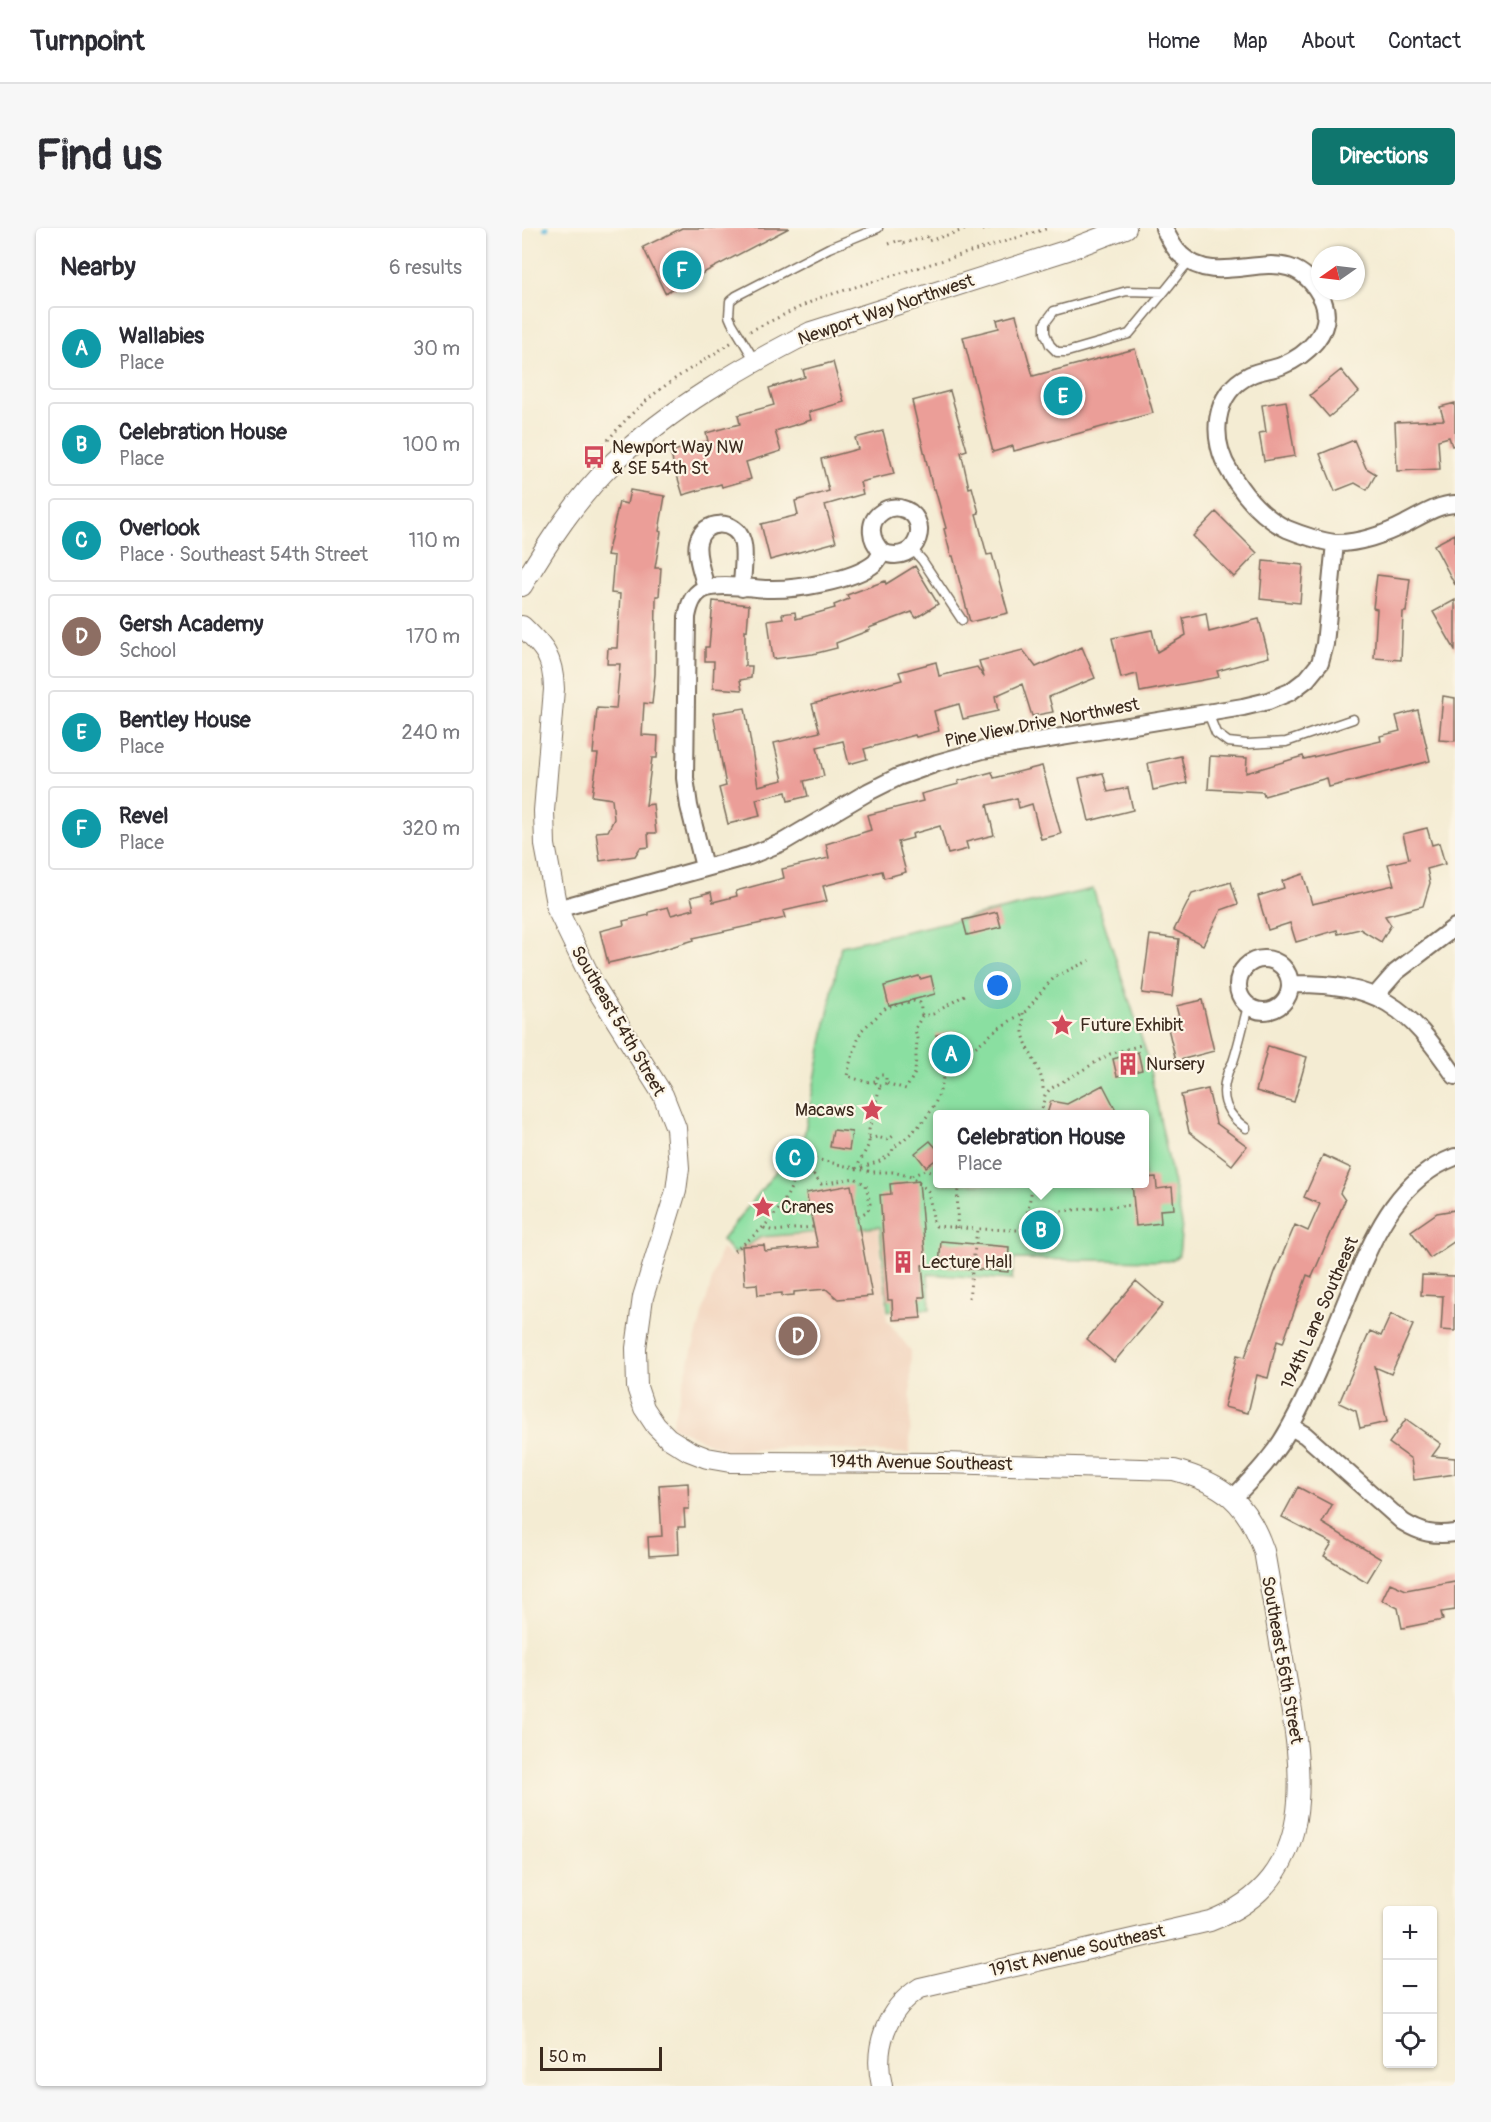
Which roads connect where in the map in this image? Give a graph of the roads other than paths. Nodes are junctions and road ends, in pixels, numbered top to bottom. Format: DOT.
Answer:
graph roads {
  1 [pos="878,228"];
  2 [pos="1126,228"];
  3 [pos="1164,228"];
  4 [pos="1189,261"];
  5 [pos="1164,292"];
  6 [pos="756,362"];
  7 [pos="1455,504"];
  8 [pos="1335,543"];
  9 [pos="912,549"];
  10 [pos="882,552"];
  11 [pos="522,586"];
  12 [pos="706,588"];
  13 [pos="742,588"];
  14 [pos="962,620"];
  15 [pos="522,626"];
  16 [pos="1208,712"];
  17 [pos="1353,719"];
  18 [pos="704,867"];
  19 [pos="557,909"];
  20 [pos="1455,927"];
  21 [pos="1291,984"];
  22 [pos="1375,996"];
  23 [pos="1248,1006"];
  24 [pos="1455,1076"];
  25 [pos="1246,1128"];
  26 [pos="1455,1156"];
  27 [pos="637,1387"];
  28 [pos="1291,1427"];
  29 [pos="1233,1498"];
  30 [pos="1455,1533"];
  31 [pos="1295,1830"];
  32 [pos="881,2082"];
  1 -- 6 [label="lane"];
  2 -- 6 [label="street, Newport Way Northwest"];
  3 -- 4 [label="street"];
  4 -- 5 [label="lane"];
  4 -- 8 [label="street"];
  5 -- 5 [label="lane"];
  6 -- 11 [label="street, Newport Way Northwest"];
  7 -- 8 [label="street"];
  8 -- 16 [label="street, Pine View Drive Northwest"];
  9 -- 10 [label="street"];
  9 -- 10 [label="street"];
  9 -- 14 [label="lane"];
  10 -- 13 [label="street"];
  12 -- 13 [label="street"];
  12 -- 13 [label="street"];
  12 -- 18 [label="street"];
  15 -- 19 [label="street, Southeast 54th Street"];
  16 -- 17 [label="lane"];
  16 -- 18 [label="street, Pine View Drive Northwest"];
  18 -- 19 [label="street, Pine View Drive Northwest"];
  19 -- 27 [label="street, Southeast 54th Street"];
  20 -- 22 [label="street"];
  21 -- 22 [label="street"];
  21 -- 23 [label="street"];
  21 -- 23 [label="street"];
  22 -- 24 [label="street"];
  23 -- 25 [label="lane"];
  26 -- 28 [label="street, 194th Lane Southeast"];
  27 -- 29 [label="street, 194th Avenue Southeast"];
  28 -- 29 [label="street, 194th Lane Southeast"];
  28 -- 30 [label="street"];
  29 -- 31 [label="street, Southeast 56th Street"];
  31 -- 32 [label="street, 191st Avenue Southeast"];
}
